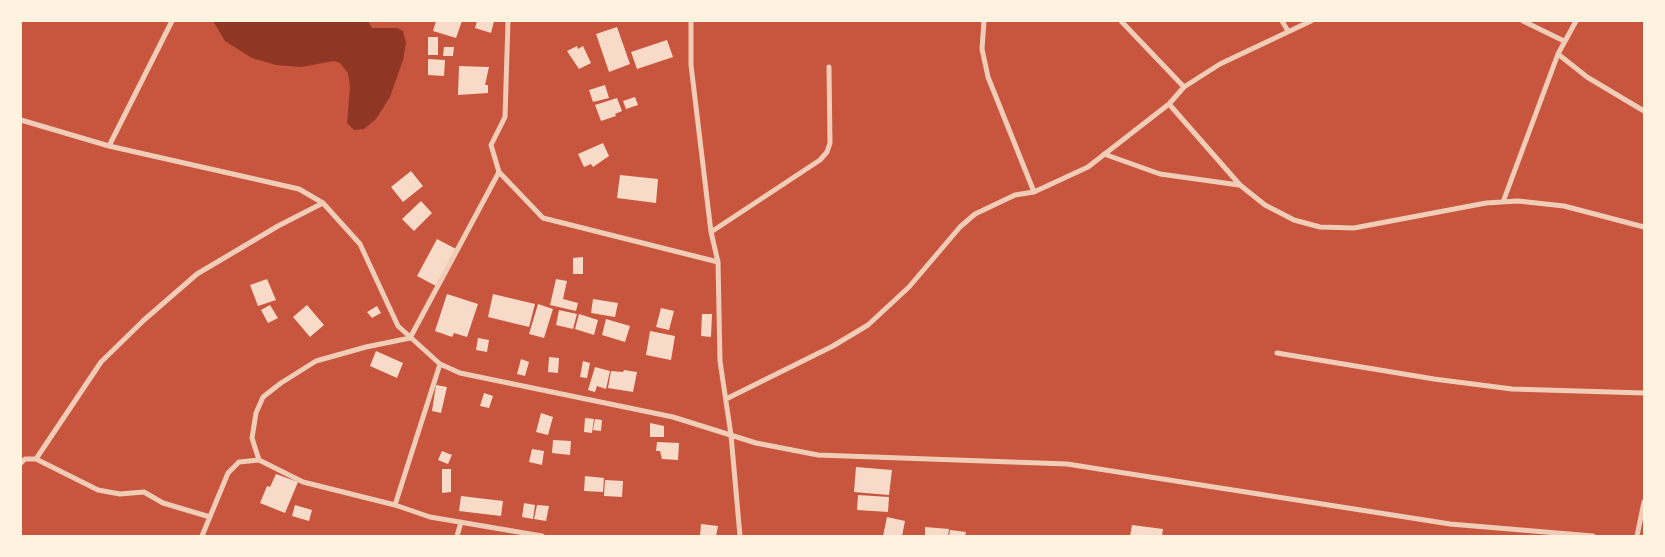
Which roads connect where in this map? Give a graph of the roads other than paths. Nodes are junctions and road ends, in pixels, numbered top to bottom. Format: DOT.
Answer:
graph roads {
  1 [pos="172,21"];
  2 [pos="508,21"];
  3 [pos="691,21"];
  4 [pos="984,21"];
  5 [pos="1121,21"];
  6 [pos="1282,21"];
  7 [pos="1311,21"];
  8 [pos="1523,21"];
  9 [pos="1576,21"];
  10 [pos="1288,31"];
  11 [pos="1564,41"];
  12 [pos="1558,54"];
  13 [pos="829,66"];
  14 [pos="1184,87"];
  15 [pos="1169,104"];
  16 [pos="1644,111"];
  17 [pos="21,120"];
  18 [pos="109,146"];
  19 [pos="1104,154"];
  20 [pos="499,172"];
  21 [pos="1240,185"];
  22 [pos="1034,192"];
  23 [pos="1503,202"];
  24 [pos="323,203"];
  25 [pos="1644,227"];
  26 [pos="711,232"];
  27 [pos="718,262"];
  28 [pos="410,338"];
  29 [pos="1277,353"];
  30 [pos="440,364"];
  31 [pos="1644,393"];
  32 [pos="726,400"];
  33 [pos="731,434"];
  34 [pos="36,459"];
  35 [pos="260,460"];
  36 [pos="21,463"];
  37 [pos="1644,502"];
  38 [pos="395,505"];
  39 [pos="210,517"];
  40 [pos="460,522"];
  41 [pos="202,536"];
  42 [pos="457,536"];
  43 [pos="542,536"];
  44 [pos="740,536"];
  45 [pos="1593,536"];
  46 [pos="1637,536"];
  1 -- 18 [label="street"];
  2 -- 20 [label="street"];
  3 -- 26 [label="street"];
  4 -- 22 [label="street"];
  5 -- 14 [label="street"];
  6 -- 10 [label="street"];
  7 -- 10 [label="street"];
  8 -- 11 [label="street"];
  9 -- 11 [label="street"];
  10 -- 14 [label="street"];
  11 -- 12 [label="street"];
  12 -- 16 [label="street"];
  12 -- 23 [label="street"];
  13 -- 26 [label="street"];
  14 -- 15 [label="street"];
  15 -- 19 [label="street"];
  15 -- 21 [label="street"];
  17 -- 18 [label="street"];
  18 -- 24 [label="street"];
  19 -- 21 [label="street"];
  19 -- 22 [label="street"];
  20 -- 27 [label="street"];
  20 -- 28 [label="street"];
  21 -- 23 [label="street"];
  22 -- 32 [label="street"];
  23 -- 25 [label="street"];
  24 -- 28 [label="street"];
  24 -- 34 [label="street"];
  26 -- 27 [label="street"];
  27 -- 32 [label="street"];
  28 -- 30 [label="street"];
  28 -- 35 [label="street"];
  29 -- 31 [label="street"];
  30 -- 33 [label="street"];
  30 -- 38 [label="street"];
  32 -- 33 [label="street"];
  33 -- 44 [label="street"];
  33 -- 45 [label="street"];
  34 -- 36 [label="street"];
  34 -- 39 [label="street"];
  35 -- 38 [label="street"];
  35 -- 39 [label="street"];
  37 -- 46 [label="street"];
  38 -- 40 [label="street"];
  39 -- 41 [label="street"];
  40 -- 42 [label="street"];
  40 -- 43 [label="street"];
}
